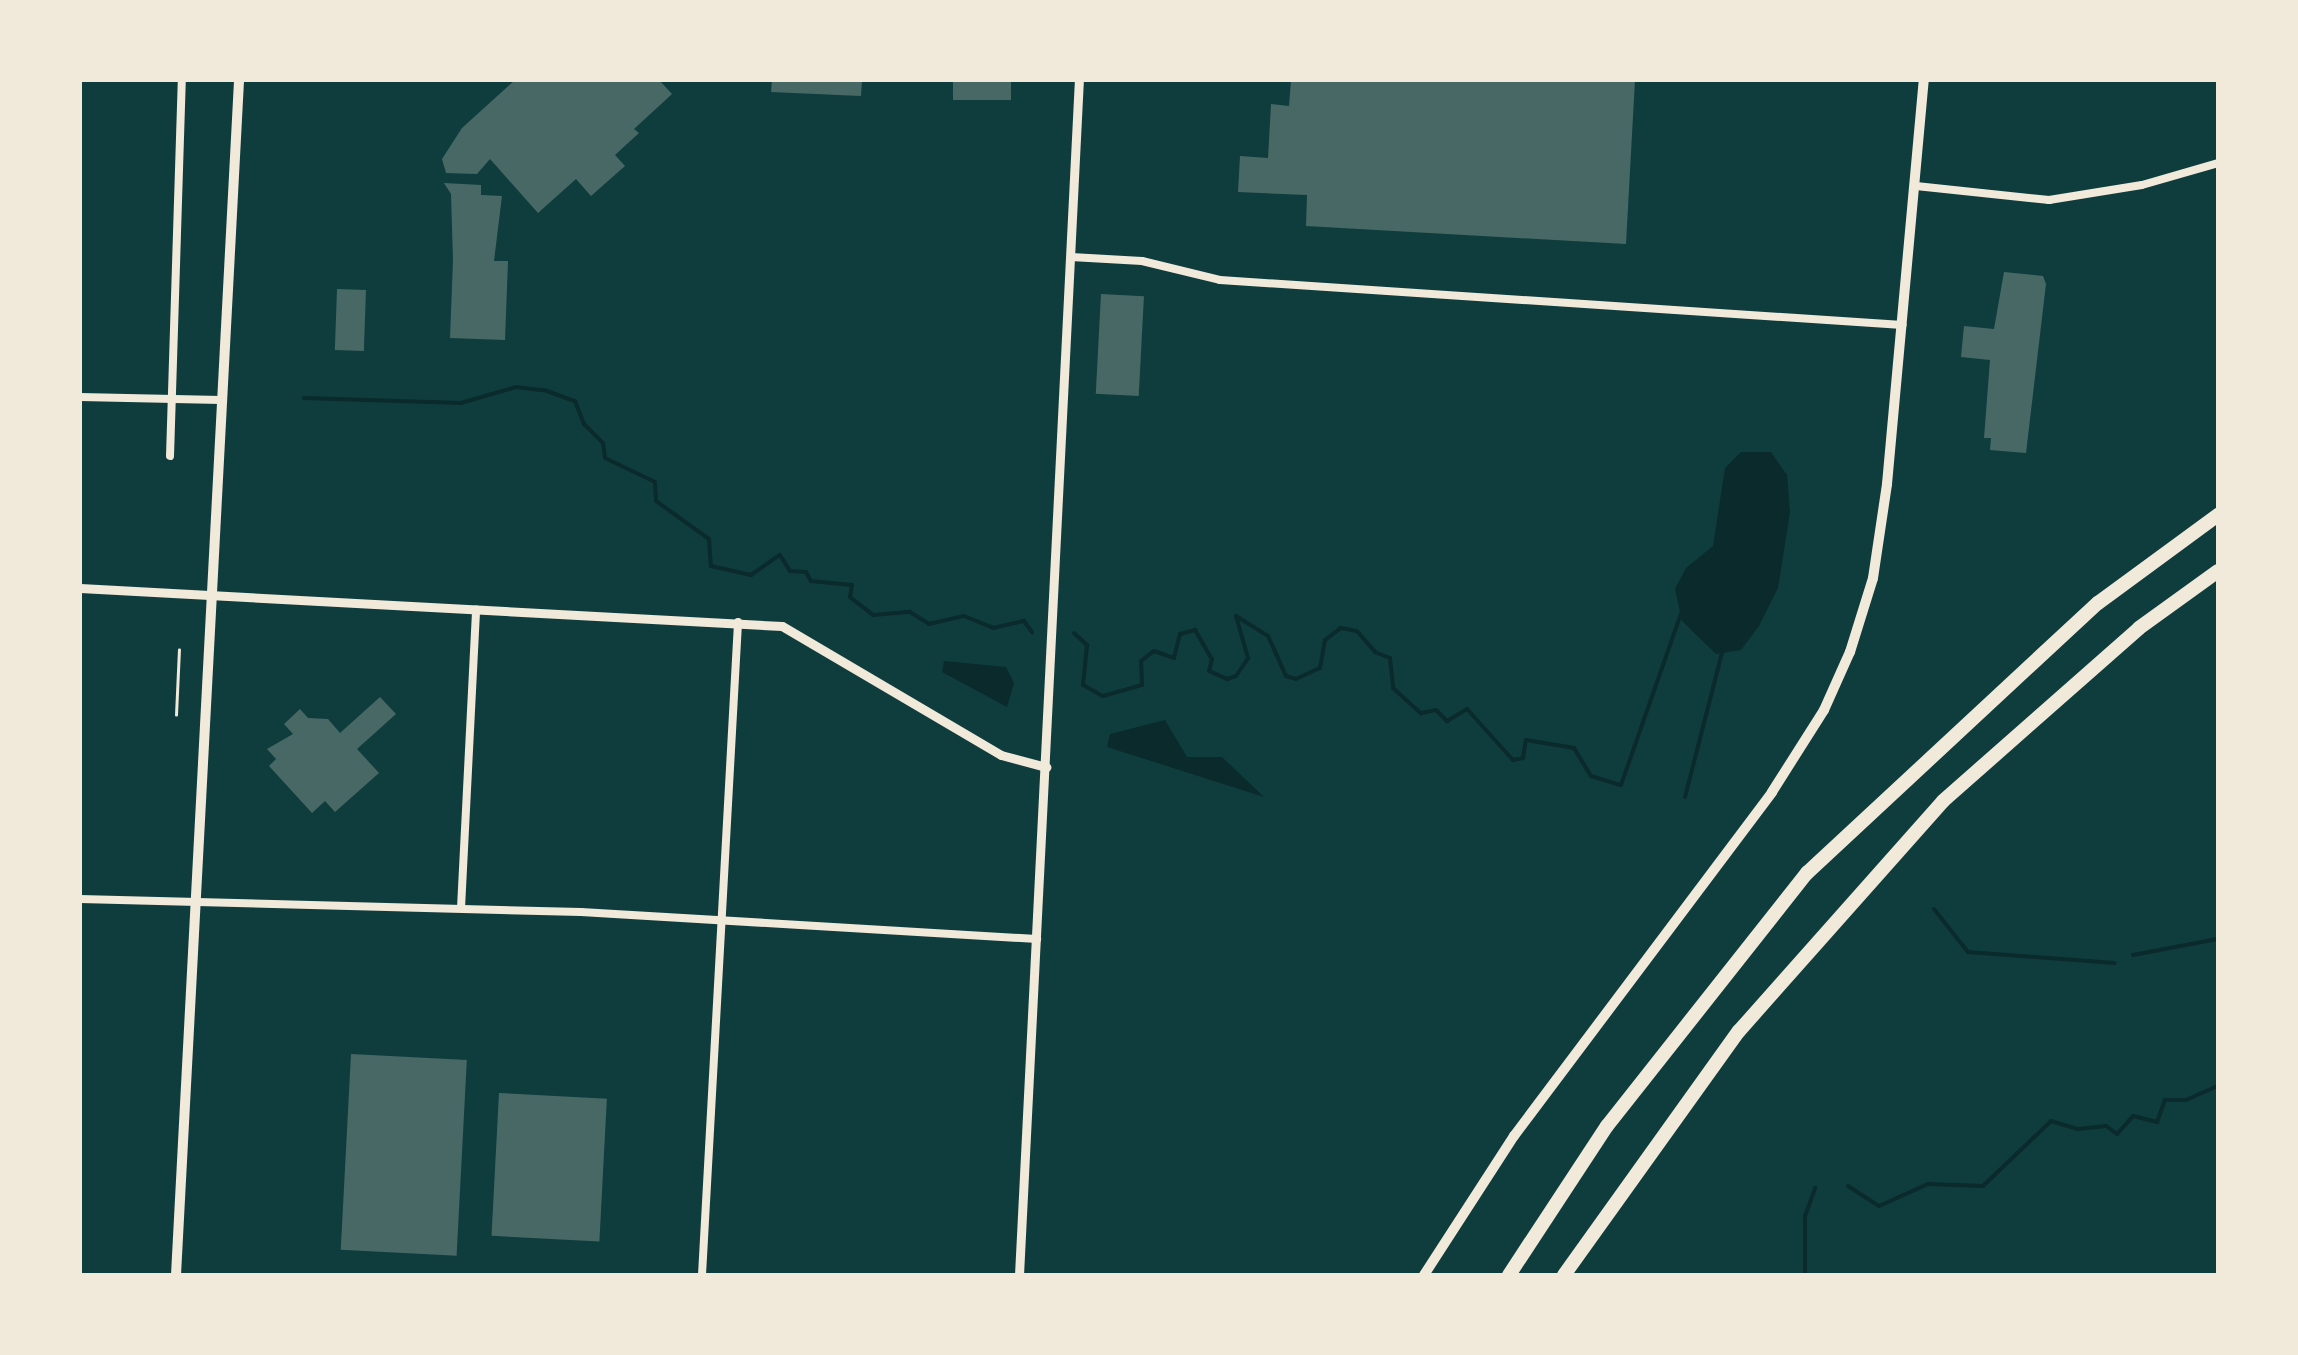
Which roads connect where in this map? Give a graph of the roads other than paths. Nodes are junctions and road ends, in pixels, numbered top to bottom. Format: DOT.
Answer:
graph roads {
  1 [pos="182,80"];
  2 [pos="239,80"];
  3 [pos="1079,80"];
  4 [pos="1924,80"];
  5 [pos="2218,163"];
  6 [pos="1916,186"];
  7 [pos="1071,257"];
  8 [pos="1903,325"];
  9 [pos="80,397"];
  10 [pos="172,397"];
  11 [pos="221,400"];
  12 [pos="170,456"];
  13 [pos="2218,515"];
  14 [pos="2218,570"];
  15 [pos="80,588"];
  16 [pos="212,596"];
  17 [pos="476,609"];
  18 [pos="738,622"];
  19 [pos="1046,767"];
  20 [pos="80,899"];
  21 [pos="196,904"];
  22 [pos="461,908"];
  23 [pos="721,920"];
  24 [pos="1037,939"];
  25 [pos="176,1275"];
  26 [pos="702,1275"];
  27 [pos="1019,1275"];
  28 [pos="1424,1275"];
  29 [pos="1508,1275"];
  30 [pos="1564,1275"];
  1 -- 10 [label="street"];
  2 -- 11 [label="main road"];
  3 -- 7 [label="street"];
  4 -- 6 [label="main road"];
  5 -- 6 [label="street"];
  6 -- 8 [label="main road"];
  7 -- 8 [label="street"];
  7 -- 19 [label="street"];
  8 -- 28 [label="main road"];
  9 -- 10 [label="street"];
  10 -- 11 [label="street"];
  10 -- 12 [label="street"];
  11 -- 16 [label="main road"];
  13 -- 29 [label="highway"];
  14 -- 30 [label="highway"];
  15 -- 16 [label="street"];
  16 -- 17 [label="street"];
  16 -- 21 [label="main road"];
  17 -- 18 [label="street"];
  17 -- 22 [label="street"];
  18 -- 19 [label="street"];
  18 -- 23 [label="street"];
  19 -- 24 [label="street"];
  20 -- 21 [label="street"];
  21 -- 22 [label="street"];
  21 -- 25 [label="main road"];
  22 -- 23 [label="street"];
  23 -- 24 [label="street"];
  23 -- 26 [label="street"];
  24 -- 27 [label="street"];
}
